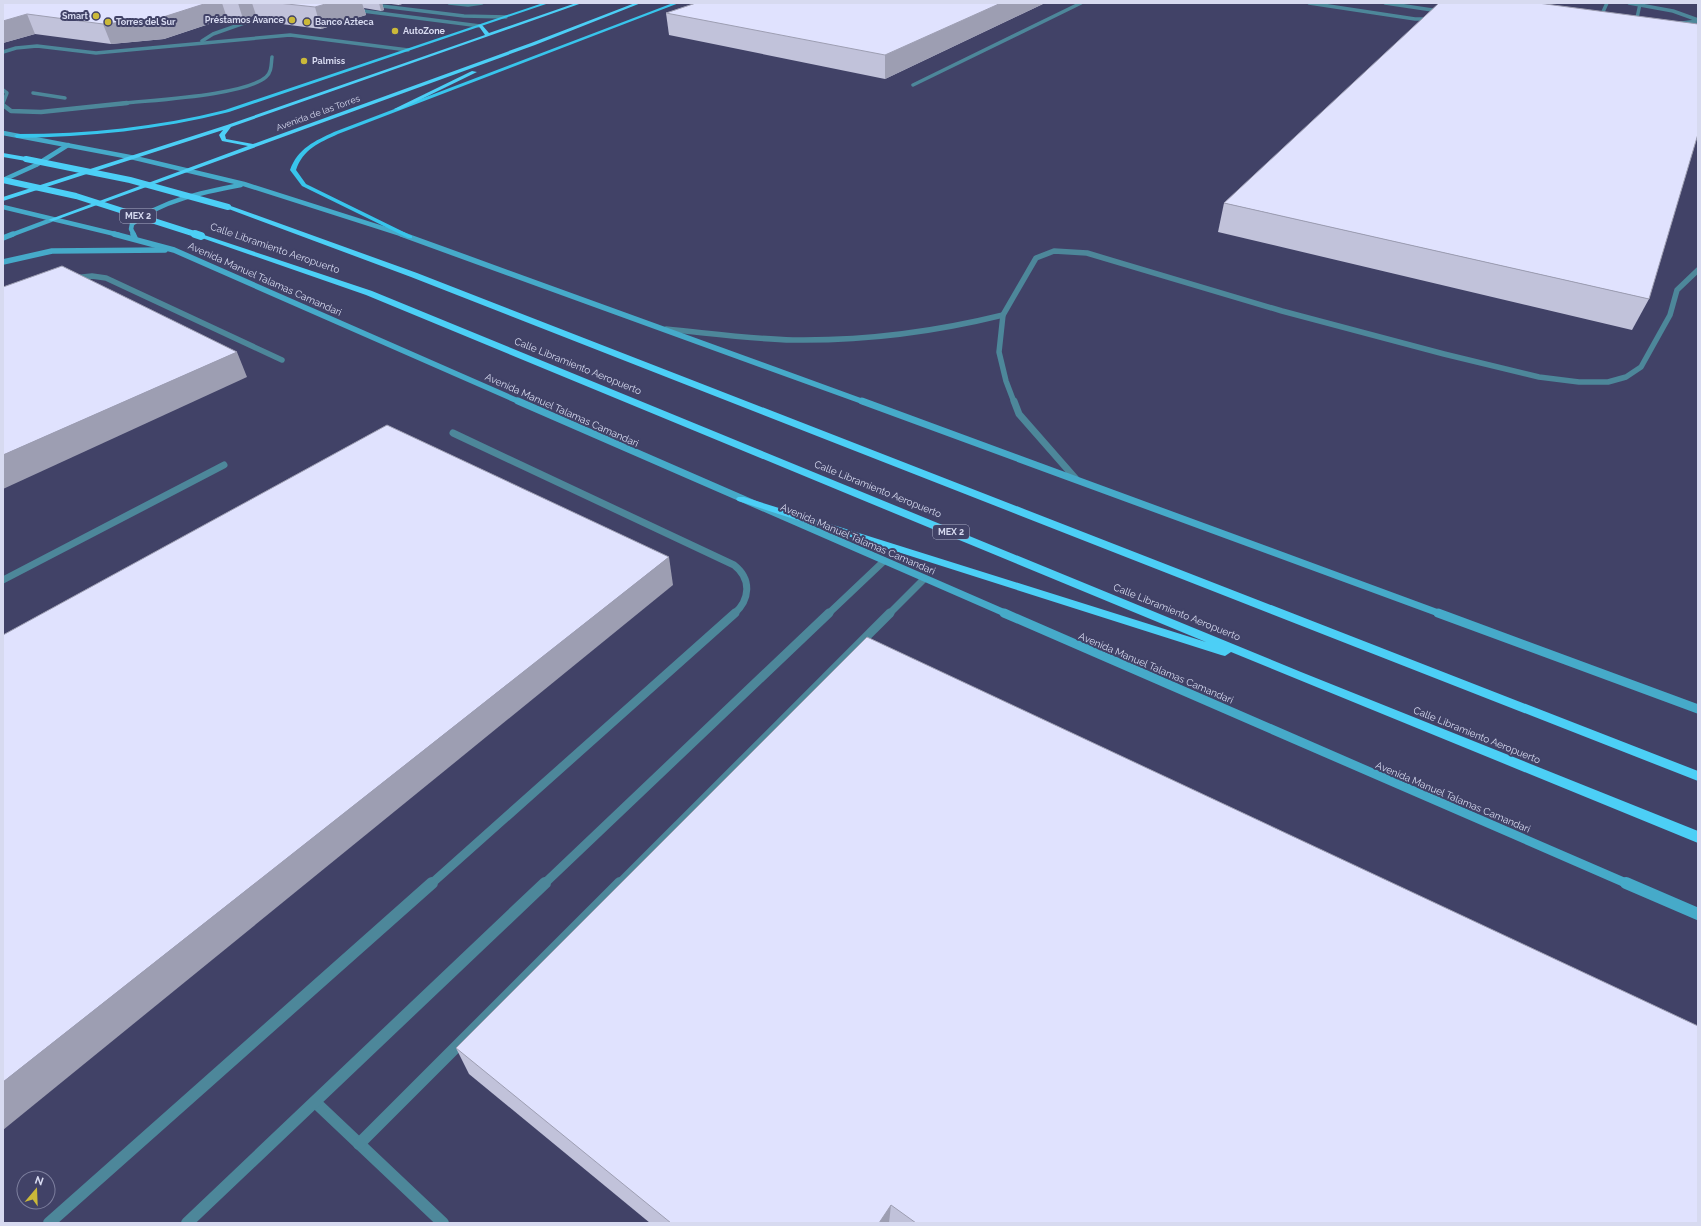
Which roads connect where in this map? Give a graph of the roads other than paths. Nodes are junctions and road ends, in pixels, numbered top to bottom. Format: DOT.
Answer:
graph roads {
  1 [pos="357,3"];
  2 [pos="449,3"];
  3 [pos="482,3"];
  4 [pos="547,3"];
  5 [pos="580,3"];
  6 [pos="639,3"];
  7 [pos="644,3"];
  8 [pos="677,3"];
  9 [pos="1081,3"];
  10 [pos="1309,3"];
  11 [pos="1385,3"];
  12 [pos="1449,3"];
  13 [pos="1607,3"];
  14 [pos="1629,3"];
  15 [pos="1640,4"];
  16 [pos="633,5"];
  17 [pos="352,10"];
  18 [pos="1439,11"];
  19 [pos="274,12"];
  20 [pos="506,17"];
  21 [pos="1698,20"];
  22 [pos="1591,21"];
  23 [pos="480,26"];
  24 [pos="1643,28"];
  25 [pos="1698,31"];
  26 [pos="1690,34"];
  27 [pos="488,35"];
  28 [pos="1698,35"];
  29 [pos="201,42"];
  30 [pos="533,44"];
  31 [pos="408,50"];
  32 [pos="3,52"];
  33 [pos="272,57"];
  34 [pos="914,85"];
  35 [pos="4,92"];
  36 [pos="33,93"];
  37 [pos="65,98"];
  38 [pos="3,104"];
  39 [pos="397,109"];
  40 [pos="229,126"];
  41 [pos="3,133"];
  42 [pos="17,136"];
  43 [pos="258,145"];
  44 [pos="68,146"];
  45 [pos="3,155"];
  46 [pos="135,158"];
  47 [pos="188,170"];
  48 [pos="3,180"];
  49 [pos="244,184"];
  50 [pos="3,199"];
  51 [pos="3,207"];
  52 [pos="51,220"];
  53 [pos="410,237"];
  54 [pos="3,238"];
  55 [pos="135,238"];
  56 [pos="174,250"];
  57 [pos="3,262"];
  58 [pos="1698,270"];
  59 [pos="69,279"];
  60 [pos="1003,315"];
  61 [pos="666,329"];
  62 [pos="282,360"];
  63 [pos="453,433"];
  64 [pos="224,465"];
  65 [pos="1076,479"];
  66 [pos="741,499"];
  67 [pos="884,561"];
  68 [pos="924,579"];
  69 [pos="3,580"];
  70 [pos="1297,675"];
  71 [pos="1698,709"];
  72 [pos="1698,776"];
  73 [pos="1698,837"];
  74 [pos="1698,914"];
  75 [pos="315,1102"];
  76 [pos="359,1144"];
  77 [pos="48,1223"];
  78 [pos="187,1223"];
  79 [pos="443,1223"];
  1 -- 20 [label="street"];
  2 -- 3 [label="street"];
  4 -- 20 [label="main road"];
  5 -- 27 [label="highway, Avenida de las Torres"];
  6 -- 16 [label="highway, Avenida de las Torres"];
  7 -- 16 [label="highway"];
  8 -- 39 [label="main road"];
  9 -- 34 [label="street"];
  10 -- 18 [label="street"];
  11 -- 18 [label="street"];
  12 -- 18 [label="street"];
  13 -- 22 [label="street"];
  14 -- 15 [label="street"];
  15 -- 21 [label="street"];
  15 -- 24 [label="street"];
  16 -- 30 [label="highway, Avenida de las Torres"];
  17 -- 23 [label="street"];
  19 -- 29 [label="street"];
  20 -- 23 [label="main road"];
  21 -- 25 [label="street"];
  23 -- 27 [label="highway"];
  23 -- 31 [label="main road"];
  26 -- 28 [label="street"];
  27 -- 40 [label="highway, Avenida de las Torres"];
  29 -- 31 [label="street"];
  29 -- 32 [label="street"];
  30 -- 39 [label="highway"];
  30 -- 43 [label="highway, Avenida de las Torres"];
  31 -- 42 [label="main road"];
  33 -- 38 [label="street"];
  35 -- 38 [label="street"];
  36 -- 37 [label="street"];
  39 -- 53 [label="main road"];
  40 -- 43 [label="highway"];
  40 -- 46 [label="highway, Avenida de las Torres"];
  41 -- 42 [label="main road"];
  42 -- 44 [label="main road"];
  43 -- 47 [label="highway, Avenida de las Torres"];
  44 -- 46 [label="main road"];
  44 -- 48 [label="main road"];
  45 -- 72 [label="highway, Calle Libramiento Aeropuerto, bridge"];
  46 -- 47 [label="main road"];
  46 -- 50 [label="highway, Avenida de las Torres"];
  47 -- 49 [label="main road"];
  47 -- 52 [label="highway, Avenida de las Torres"];
  48 -- 70 [label="highway, Calle Libramiento Aeropuerto / MEX 2, bridge"];
  49 -- 53 [label="main road"];
  49 -- 55 [label="main road"];
  51 -- 52 [label="main road, Avenida Manuel Talamas Camandari"];
  52 -- 54 [label="main road, Avenida de las Torres"];
  52 -- 55 [label="main road, Avenida Manuel Talamas Camandari"];
  53 -- 61 [label="main road"];
  55 -- 56 [label="main road, Avenida Manuel Talamas Camandari"];
  56 -- 57 [label="main road"];
  56 -- 66 [label="main road, Avenida Manuel Talamas Camandari"];
  58 -- 60 [label="street"];
  59 -- 62 [label="street"];
  60 -- 61 [label="street"];
  60 -- 65 [label="street"];
  61 -- 65 [label="main road"];
  63 -- 77 [label="street"];
  64 -- 69 [label="street"];
  65 -- 71 [label="main road"];
  66 -- 67 [label="main road, Avenida Manuel Talamas Camandari"];
  66 -- 70 [label="highway"];
  67 -- 68 [label="main road, Avenida Manuel Talamas Camandari"];
  67 -- 75 [label="street"];
  68 -- 74 [label="main road, Avenida Manuel Talamas Camandari"];
  68 -- 76 [label="street"];
  70 -- 73 [label="highway, Calle Libramiento Aeropuerto / MEX 2"];
  75 -- 76 [label="street"];
  75 -- 78 [label="street"];
  76 -- 79 [label="street"];
}
